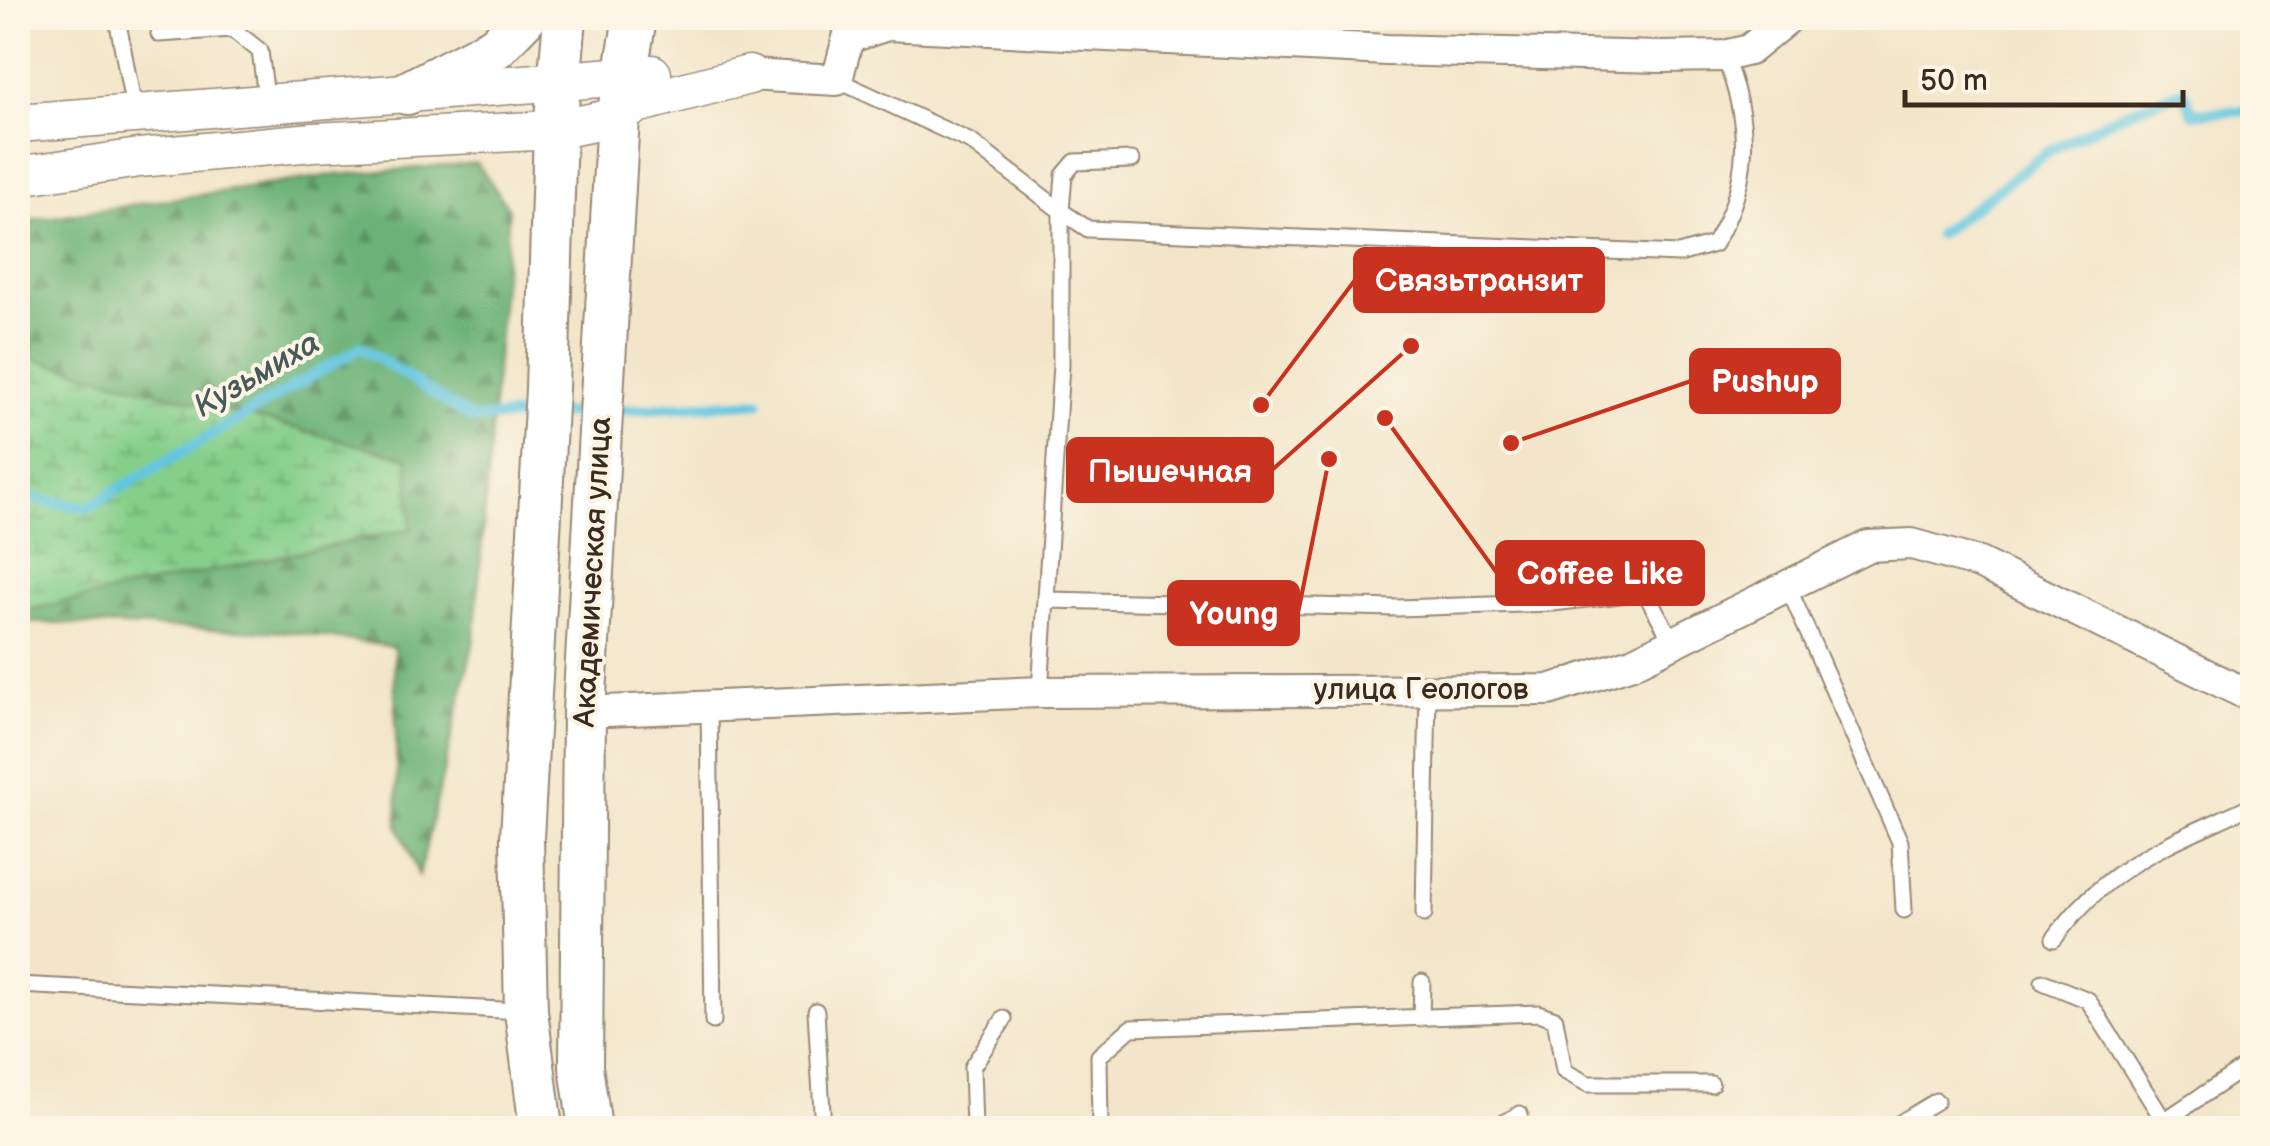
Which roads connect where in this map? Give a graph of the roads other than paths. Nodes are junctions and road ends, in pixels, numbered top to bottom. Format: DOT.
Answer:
graph roads {
  1 [pos="117,18"];
  2 [pos="524,18"];
  3 [pos="565,18"];
  4 [pos="635,18"];
  5 [pos="1788,18"];
  6 [pos="841,28"];
  7 [pos="159,34"];
  8 [pos="1724,56"];
  9 [pos="749,75"];
  10 [pos="560,80"];
  11 [pos="837,80"];
  12 [pos="407,93"];
  13 [pos="622,98"];
  14 [pos="267,104"];
  15 [pos="135,114"];
  16 [pos="18,123"];
  17 [pos="555,130"];
  18 [pos="1132,160"];
  19 [pos="18,176"];
  20 [pos="1061,211"];
  21 [pos="1788,587"];
  22 [pos="1048,600"];
  23 [pos="1674,644"];
  24 [pos="1428,688"];
  25 [pos="1040,692"];
  26 [pos="2252,697"];
  27 [pos="710,705"];
  28 [pos="584,712"];
  29 [pos="2252,805"];
  30 [pos="1904,910"];
  31 [pos="1424,914"];
  32 [pos="2054,939"];
  33 [pos="1422,982"];
  34 [pos="2042,982"];
  35 [pos="18,985"];
  36 [pos="526,1011"];
  37 [pos="816,1012"];
  38 [pos="1421,1018"];
  39 [pos="1004,1019"];
  40 [pos="713,1020"];
  41 [pos="2252,1062"];
  42 [pos="1711,1084"];
  43 [pos="1936,1102"];
  44 [pos="1520,1114"];
  45 [pos="2165,1125"];
  46 [pos="541,1128"];
  47 [pos="590,1128"];
  48 [pos="823,1128"];
  49 [pos="974,1128"];
  50 [pos="1100,1128"];
  51 [pos="1494,1128"];
  52 [pos="1892,1128"];
  1 -- 15 [label="lane"];
  2 -- 12 [label="main road"];
  3 -- 10 [label="main road"];
  4 -- 13 [label="main road, Академическая улица"];
  5 -- 8 [label="street"];
  6 -- 8 [label="street"];
  6 -- 11 [label="street"];
  7 -- 14 [label="lane"];
  8 -- 20 [label="lane"];
  9 -- 11 [label="street"];
  9 -- 13 [label="street"];
  10 -- 12 [label="street"];
  10 -- 13 [label="street"];
  10 -- 17 [label="main road"];
  11 -- 20 [label="lane"];
  12 -- 14 [label="street"];
  13 -- 17 [label="street"];
  13 -- 28 [label="main road, Академическая улица"];
  14 -- 15 [label="street"];
  15 -- 16 [label="street"];
  17 -- 19 [label="street"];
  17 -- 36 [label="main road"];
  18 -- 20 [label="lane"];
  20 -- 22 [label="lane"];
  21 -- 23 [label="street, улица Геологов"];
  21 -- 26 [label="street, улица Геологов"];
  21 -- 30 [label="lane"];
  22 -- 23 [label="lane"];
  22 -- 25 [label="lane"];
  23 -- 24 [label="street, улица Геологов"];
  24 -- 25 [label="street, улица Геологов"];
  24 -- 31 [label="lane"];
  25 -- 27 [label="street, улица Геологов"];
  27 -- 28 [label="street, улица Геологов"];
  27 -- 40 [label="lane"];
  28 -- 47 [label="main road, Академическая улица"];
  29 -- 32 [label="lane"];
  33 -- 38 [label="lane"];
  34 -- 45 [label="lane"];
  35 -- 36 [label="lane"];
  36 -- 46 [label="main road"];
  37 -- 48 [label="lane"];
  38 -- 42 [label="lane"];
  38 -- 50 [label="lane"];
  39 -- 49 [label="lane"];
  41 -- 45 [label="lane"];
  43 -- 52 [label="lane"];
  44 -- 51 [label="lane"];
}
